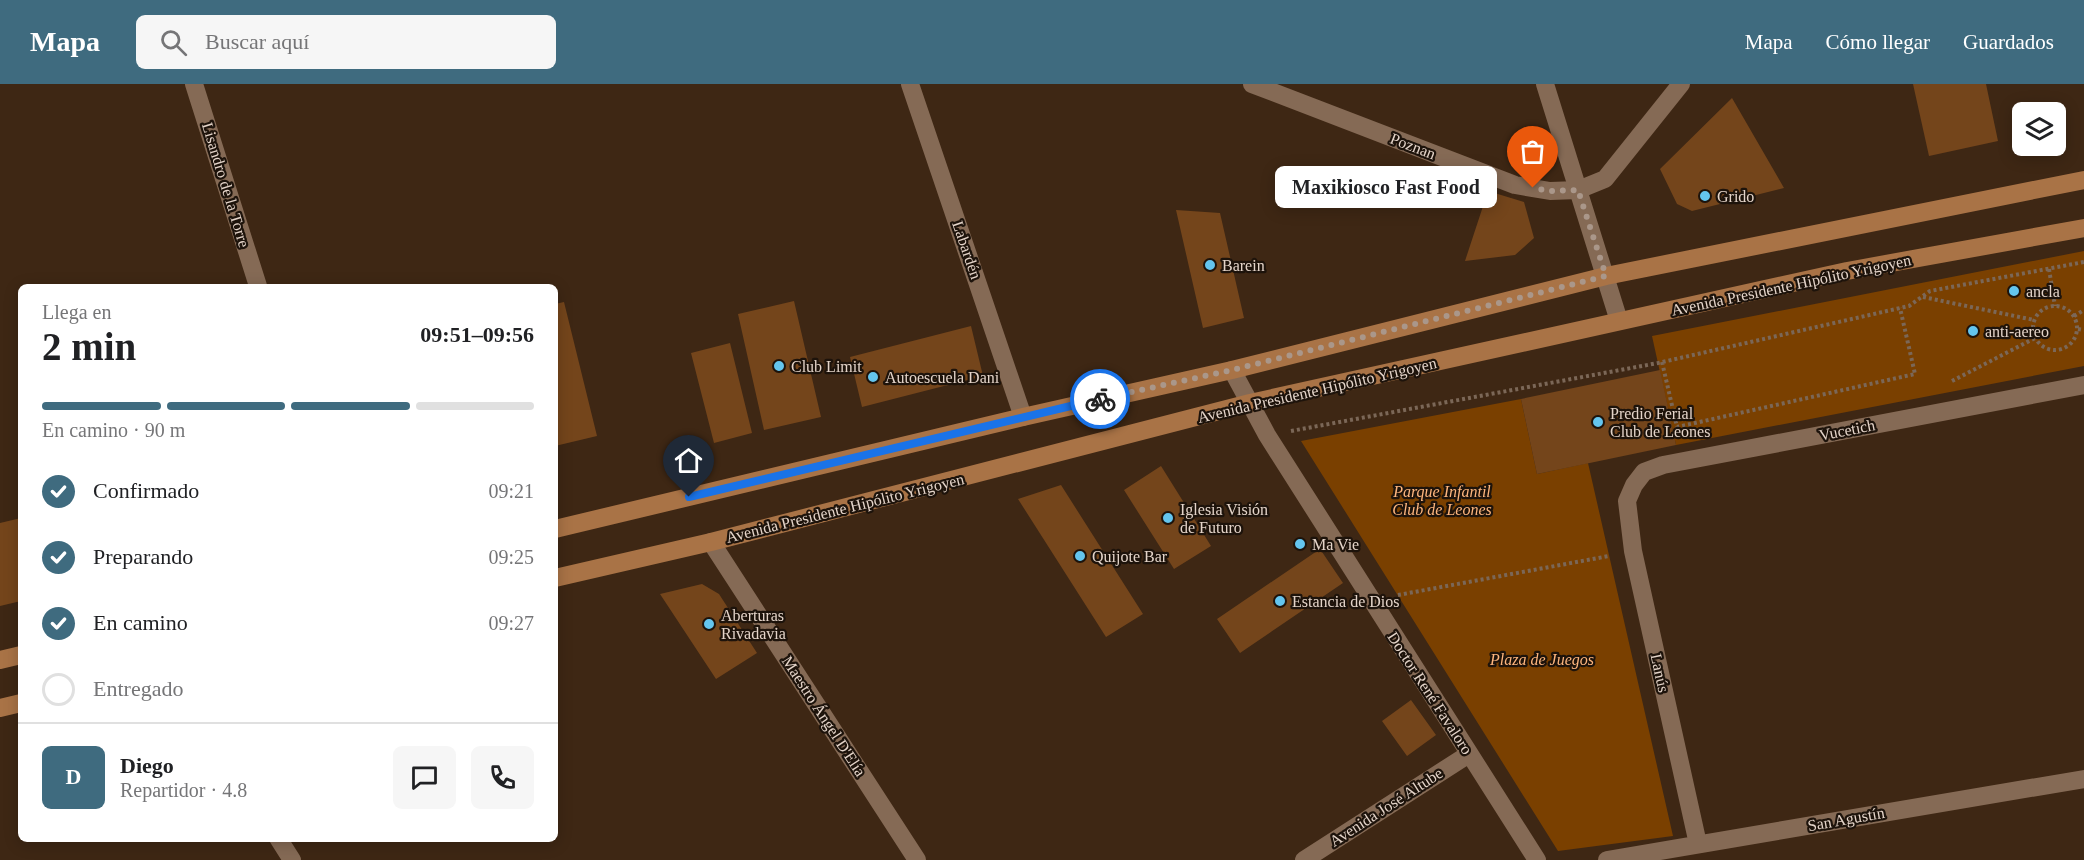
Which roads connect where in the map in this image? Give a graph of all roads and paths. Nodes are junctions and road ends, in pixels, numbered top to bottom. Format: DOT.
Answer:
graph roads {
  1 [pos="195,84"];
  2 [pos="910,84"];
  3 [pos="1252,84"];
  4 [pos="1545,84"];
  5 [pos="1681,84"];
  6 [pos="2084,180"];
  7 [pos="1578,190"];
  8 [pos="2084,228"];
  9 [pos="2084,262"];
  10 [pos="2049,268"];
  11 [pos="1606,276"];
  12 [pos="257,284"];
  13 [pos="1922,297"];
  14 [pos="2055,306"];
  15 [pos="1900,308"];
  16 [pos="2084,310"];
  17 [pos="2074,316"];
  18 [pos="2034,320"];
  19 [pos="1619,321"];
  20 [pos="2078,329"];
  21 [pos="2084,330"];
  22 [pos="2035,338"];
  23 [pos="1662,362"];
  24 [pos="1232,370"];
  25 [pos="1952,381"];
  26 [pos="2084,385"];
  27 [pos="1250,403"];
  28 [pos="1023,417"];
  29 [pos="1267,435"];
  30 [pos="1627,501"];
  31 [pos="558,528"];
  32 [pos="711,542"];
  33 [pos="1633,551"];
  34 [pos="558,577"];
  35 [pos="1371,600"];
  36 [pos="18,656"];
  37 [pos="0,660"];
  38 [pos="18,704"];
  39 [pos="0,708"];
  40 [pos="1469,754"];
  41 [pos="2084,779"];
  42 [pos="281,842"];
  43 [pos="1698,844"];
  44 [pos="292,860"];
  45 [pos="917,860"];
  46 [pos="1304,860"];
  47 [pos="1537,860"];
  48 [pos="1607,860"];
  1 -- 12 [label="street, Lisandro de la Torre"];
  2 -- 28 [label="street, Labardén"];
  3 -- 7 [label="street, Poznan"];
  4 -- 7 [label="street"];
  5 -- 7 [label="street"];
  6 -- 11 [label="main road"];
  7 -- 11 [label="street"];
  8 -- 19 [label="main road, Avenida Presidente Hipólito Yrigoyen"];
  9 -- 10 [label="path"];
  10 -- 13 [label="path"];
  10 -- 14 [label="path"];
  11 -- 19 [label="street"];
  11 -- 24 [label="main road"];
  13 -- 15 [label="path"];
  13 -- 18 [label="path"];
  14 -- 17 [label="path"];
  14 -- 18 [label="path"];
  15 -- 23 [label="path"];
  15 -- 23 [label="path"];
  16 -- 17 [label="path"];
  17 -- 20 [label="path"];
  18 -- 22 [label="path"];
  19 -- 27 [label="main road, Avenida Presidente Hipólito Yrigoyen"];
  20 -- 21 [label="path"];
  20 -- 22 [label="path"];
  22 -- 25 [label="path"];
  23 -- 29 [label="path"];
  24 -- 27 [label="street, Doctor René Favaloro"];
  24 -- 28 [label="main road"];
  26 -- 30 [label="street, Vucetich"];
  27 -- 29 [label="street, Doctor René Favaloro"];
  27 -- 32 [label="main road, Avenida Presidente Hipólito Yrigoyen"];
  28 -- 31 [label="main road"];
  29 -- 35 [label="street, Doctor René Favaloro"];
  30 -- 33 [label="street, Lanús"];
  32 -- 34 [label="main road, Avenida Presidente Hipólito Yrigoyen"];
  32 -- 45 [label="street, Maestro Ángel D'Elía"];
  33 -- 35 [label="path"];
  33 -- 43 [label="street, Lanús"];
  35 -- 40 [label="street, Doctor René Favaloro"];
  36 -- 37 [label="main road"];
  38 -- 39 [label="main road"];
  40 -- 46 [label="street, Avenida José Altube"];
  40 -- 47 [label="street, Doctor René Favaloro"];
  41 -- 43 [label="street, San Agustín"];
  42 -- 44 [label="street"];
  43 -- 48 [label="street, San Agustín"];
}
